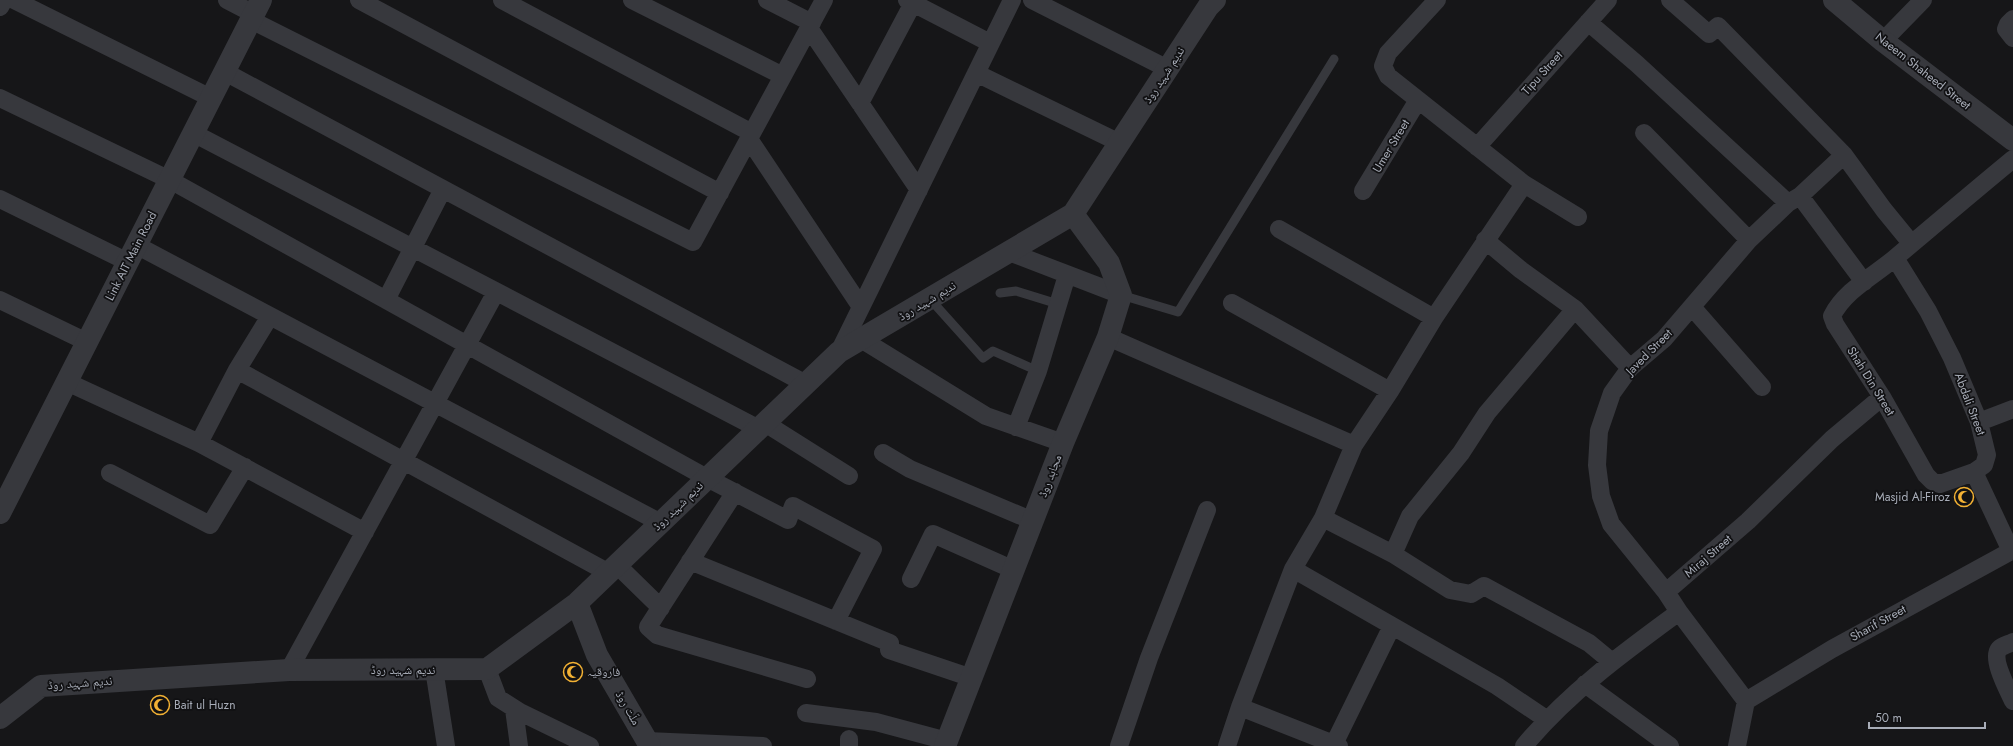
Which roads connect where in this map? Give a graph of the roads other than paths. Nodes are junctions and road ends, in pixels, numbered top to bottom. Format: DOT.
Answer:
graph roads {
  1 [pos="4,0"];
  2 [pos="14,0"];
  3 [pos="226,0"];
  4 [pos="359,0"];
  5 [pos="502,0"];
  6 [pos="632,0"];
  7 [pos="767,0"];
  8 [pos="824,0"];
  9 [pos="1012,0"];
  10 [pos="1032,0"];
  11 [pos="1215,0"];
  12 [pos="1437,0"];
  13 [pos="1608,0"];
  14 [pos="1670,0"];
  15 [pos="1834,0"];
  16 [pos="1923,0"];
  17 [pos="910,1"];
  18 [pos="532,7"];
  19 [pos="0,8"];
  20 [pos="255,11"];
  21 [pos="2013,18"];
  22 [pos="1588,22"];
  23 [pos="810,25"];
  24 [pos="2013,38"];
  25 [pos="1884,41"];
  26 [pos="990,43"];
  27 [pos="1334,59"];
  28 [pos="1168,69"];
  29 [pos="224,72"];
  30 [pos="976,73"];
  31 [pos="783,76"];
  32 [pos="0,98"];
  33 [pos="211,98"];
  34 [pos="1418,100"];
  35 [pos="860,103"];
  36 [pos="193,133"];
  37 [pos="1644,133"];
  38 [pos="750,136"];
  39 [pos="2013,140"];
  40 [pos="1120,143"];
  41 [pos="1477,146"];
  42 [pos="1844,155"];
  43 [pos="2013,159"];
  44 [pos="170,180"];
  45 [pos="1524,184"];
  46 [pos="443,189"];
  47 [pos="919,190"];
  48 [pos="1363,191"];
  49 [pos="720,193"];
  50 [pos="0,199"];
  51 [pos="1794,199"];
  52 [pos="1073,214"];
  53 [pos="1578,217"];
  54 [pos="1279,229"];
  55 [pos="1486,240"];
  56 [pos="1749,240"];
  57 [pos="1911,243"];
  58 [pos="413,248"];
  59 [pos="1009,252"];
  60 [pos="132,254"];
  61 [pos="1895,258"];
  62 [pos="1067,275"];
  63 [pos="1864,282"];
  64 [pos="496,292"];
  65 [pos="1000,293"];
  66 [pos="1121,295"];
  67 [pos="930,299"];
  68 [pos="0,300"];
  69 [pos="386,300"];
  70 [pos="1232,303"];
  71 [pos="1058,304"];
  72 [pos="1692,306"];
  73 [pos="861,307"];
  74 [pos="1575,310"];
  75 [pos="270,316"];
  76 [pos="1434,318"];
  77 [pos="1108,337"];
  78 [pos="862,339"];
  79 [pos="87,342"];
  80 [pos="467,345"];
  81 [pos="839,352"];
  82 [pos="1630,368"];
  83 [pos="237,370"];
  84 [pos="1038,371"];
  85 [pos="67,382"];
  86 [pos="806,384"];
  87 [pos="1762,387"];
  88 [pos="1390,391"];
  89 [pos="1882,397"];
  90 [pos="435,404"];
  91 [pos="2013,409"];
  92 [pos="1979,422"];
  93 [pos="762,426"];
  94 [pos="1016,427"];
  95 [pos="199,443"];
  96 [pos="1063,443"];
  97 [pos="1354,445"];
  98 [pos="883,453"];
  99 [pos="404,462"];
  100 [pos="245,467"];
  101 [pos="1974,472"];
  102 [pos="110,474"];
  103 [pos="850,476"];
  104 [pos="707,478"];
  105 [pos="735,492"];
  106 [pos="1207,510"];
  107 [pos="0,513"];
  108 [pos="1323,518"];
  109 [pos="1033,520"];
  110 [pos="661,523"];
  111 [pos="365,532"];
  112 [pos="2012,550"];
  113 [pos="1393,554"];
  114 [pos="690,561"];
  115 [pos="1293,568"];
  116 [pos="613,569"];
  117 [pos="1014,570"];
  118 [pos="911,579"];
  119 [pos="1666,592"];
  120 [pos="577,603"];
  121 [pos="661,608"];
  122 [pos="1679,612"];
  123 [pos="836,621"];
  124 [pos="1392,626"];
  125 [pos="2013,642"];
  126 [pos="1612,662"];
  127 [pos="487,669"];
  128 [pos="289,670"];
  129 [pos="434,670"];
  130 [pos="972,678"];
  131 [pos="808,679"];
  132 [pos="1585,684"];
  133 [pos="1746,701"];
  134 [pos="2013,701"];
  135 [pos="1240,706"];
  136 [pos="514,709"];
  137 [pos="806,713"];
  138 [pos="0,718"];
  139 [pos="1546,719"];
  140 [pos="649,743"];
  141 [pos="946,744"];
  142 [pos="1336,745"];
  143 [pos="446,746"];
  144 [pos="519,746"];
  145 [pos="590,746"];
  146 [pos="763,746"];
  147 [pos="1119,746"];
  148 [pos="1227,746"];
  149 [pos="1524,746"];
  150 [pos="1670,746"];
  151 [pos="1737,746"];
  1 -- 19 [label="street"];
  2 -- 33 [label="street"];
  3 -- 20 [label="street"];
  4 -- 49 [label="street"];
  5 -- 18 [label="street"];
  6 -- 31 [label="street"];
  7 -- 23 [label="street"];
  8 -- 23 [label="street"];
  9 -- 26 [label="street"];
  10 -- 28 [label="street"];
  11 -- 28 [label="street, ندیم شہید روڈ"];
  12 -- 34 [label="street"];
  13 -- 22 [label="street, Tipu Street"];
  14 -- 42 [label="street"];
  15 -- 25 [label="street, Naeem Shaheed Street"];
  16 -- 25 [label="street"];
  17 -- 26 [label="street"];
  17 -- 35 [label="street"];
  18 -- 38 [label="street"];
  20 -- 29 [label="street, Link AIT Main Road"];
  20 -- 49 [label="street"];
  21 -- 24 [label="street"];
  22 -- 41 [label="street, Tipu Street"];
  22 -- 51 [label="street"];
  23 -- 31 [label="street"];
  23 -- 35 [label="street"];
  25 -- 39 [label="street, Naeem Shaheed Street"];
  26 -- 30 [label="street"];
  27 -- 66 [label="lane"];
  28 -- 40 [label="street, ندیم شہید روڈ"];
  29 -- 33 [label="street, Link AIT Main Road"];
  29 -- 46 [label="street"];
  30 -- 40 [label="street"];
  30 -- 47 [label="street"];
  31 -- 38 [label="street"];
  32 -- 44 [label="street"];
  33 -- 36 [label="street, Link AIT Main Road"];
  34 -- 41 [label="street"];
  34 -- 48 [label="street, Umer Street"];
  35 -- 47 [label="street"];
  36 -- 44 [label="street, Link AIT Main Road"];
  36 -- 58 [label="street"];
  37 -- 56 [label="street"];
  38 -- 49 [label="street"];
  38 -- 73 [label="street"];
  40 -- 52 [label="street, ندیم شہید روڈ"];
  41 -- 45 [label="street"];
  42 -- 51 [label="street, Javed Street"];
  42 -- 57 [label="street"];
  43 -- 57 [label="street, Shah Din Street"];
  44 -- 60 [label="street, Link AIT Main Road"];
  44 -- 69 [label="street"];
  45 -- 53 [label="street"];
  45 -- 55 [label="street"];
  46 -- 58 [label="street"];
  46 -- 86 [label="street"];
  47 -- 73 [label="street"];
  50 -- 60 [label="street"];
  51 -- 56 [label="street, Javed Street"];
  51 -- 63 [label="street"];
  52 -- 59 [label="street, ندیم شہید روڈ"];
  52 -- 66 [label="street"];
  54 -- 76 [label="street"];
  55 -- 74 [label="street"];
  55 -- 76 [label="street"];
  56 -- 72 [label="street, Javed Street"];
  57 -- 61 [label="street, Shah Din Street"];
  58 -- 64 [label="street"];
  58 -- 69 [label="street"];
  59 -- 62 [label="street"];
  59 -- 67 [label="street, ندیم شہید روڈ"];
  60 -- 75 [label="street"];
  60 -- 79 [label="street, Link AIT Main Road"];
  61 -- 63 [label="street, Shah Din Street"];
  61 -- 92 [label="street, Abdali Street"];
  62 -- 66 [label="street"];
  62 -- 71 [label="street"];
  63 -- 89 [label="street, Shah Din Street"];
  64 -- 80 [label="street"];
  64 -- 93 [label="street"];
  65 -- 71 [label="lane"];
  66 -- 77 [label="street, مجاہد روڈ"];
  67 -- 78 [label="street, ندیم شہید روڈ"];
  67 -- 84 [label="lane"];
  68 -- 79 [label="street"];
  69 -- 80 [label="street"];
  70 -- 88 [label="street"];
  71 -- 84 [label="street"];
  72 -- 82 [label="street, Javed Street"];
  72 -- 87 [label="street"];
  73 -- 81 [label="street"];
  74 -- 82 [label="street"];
  74 -- 113 [label="street"];
  75 -- 83 [label="street"];
  75 -- 90 [label="street"];
  76 -- 88 [label="street"];
  77 -- 96 [label="street, مجاہد روڈ"];
  77 -- 97 [label="street"];
  78 -- 81 [label="street, ندیم شہید روڈ"];
  78 -- 94 [label="street"];
  79 -- 85 [label="street, Link AIT Main Road"];
  80 -- 90 [label="street"];
  80 -- 104 [label="street"];
  81 -- 86 [label="street, ندیم شہید روڈ"];
  82 -- 119 [label="street, Javed Street"];
  83 -- 95 [label="street"];
  83 -- 99 [label="street"];
  84 -- 94 [label="street"];
  85 -- 95 [label="street"];
  85 -- 107 [label="street, Link AIT Main Road"];
  86 -- 93 [label="street, ندیم شہید روڈ"];
  88 -- 97 [label="street"];
  89 -- 101 [label="street, Shah Din Street"];
  89 -- 119 [label="street, Miraj Street"];
  90 -- 99 [label="street"];
  90 -- 110 [label="street"];
  91 -- 92 [label="street"];
  92 -- 101 [label="street, Abdali Street"];
  93 -- 103 [label="street"];
  93 -- 104 [label="street, ندیم شہید روڈ"];
  94 -- 96 [label="street"];
  95 -- 100 [label="street"];
  96 -- 109 [label="street, مجاہد روڈ"];
  97 -- 108 [label="street"];
  98 -- 109 [label="street"];
  99 -- 111 [label="street"];
  99 -- 116 [label="street"];
  100 -- 102 [label="street"];
  100 -- 111 [label="street"];
  101 -- 112 [label="street"];
  104 -- 105 [label="street"];
  104 -- 110 [label="street, ندیم شہید روڈ"];
  105 -- 114 [label="street"];
  105 -- 123 [label="street"];
  106 -- 147 [label="street"];
  108 -- 113 [label="street"];
  108 -- 115 [label="street"];
  109 -- 117 [label="street, مجاہد روڈ"];
  110 -- 116 [label="street, ندیم شہید روڈ"];
  111 -- 128 [label="street"];
  112 -- 133 [label="street, Sharif Street"];
  113 -- 126 [label="street"];
  114 -- 121 [label="street"];
  114 -- 123 [label="street"];
  115 -- 124 [label="street"];
  115 -- 135 [label="street"];
  116 -- 120 [label="street, ندیم شہید روڈ"];
  116 -- 121 [label="street"];
  117 -- 118 [label="street"];
  117 -- 130 [label="street, مجاہد روڈ"];
  119 -- 122 [label="street"];
  120 -- 127 [label="street, ندیم شہید روڈ"];
  120 -- 140 [label="street, ملّت روڈ"];
  121 -- 131 [label="street"];
  122 -- 126 [label="street"];
  122 -- 133 [label="street"];
  123 -- 130 [label="street"];
  124 -- 139 [label="street"];
  124 -- 142 [label="street"];
  125 -- 134 [label="street"];
  126 -- 132 [label="street"];
  127 -- 129 [label="street, ندیم شہید روڈ"];
  127 -- 136 [label="street"];
  128 -- 129 [label="street, ندیم شہید روڈ"];
  128 -- 138 [label="street, ندیم شہید روڈ"];
  129 -- 143 [label="street"];
  130 -- 141 [label="street, مجاہد روڈ"];
  132 -- 139 [label="street"];
  132 -- 150 [label="street"];
  133 -- 151 [label="street"];
  135 -- 142 [label="street"];
  135 -- 148 [label="street"];
  136 -- 144 [label="street"];
  136 -- 145 [label="street"];
  137 -- 141 [label="street"];
  139 -- 149 [label="street"];
  140 -- 146 [label="street"];
}
